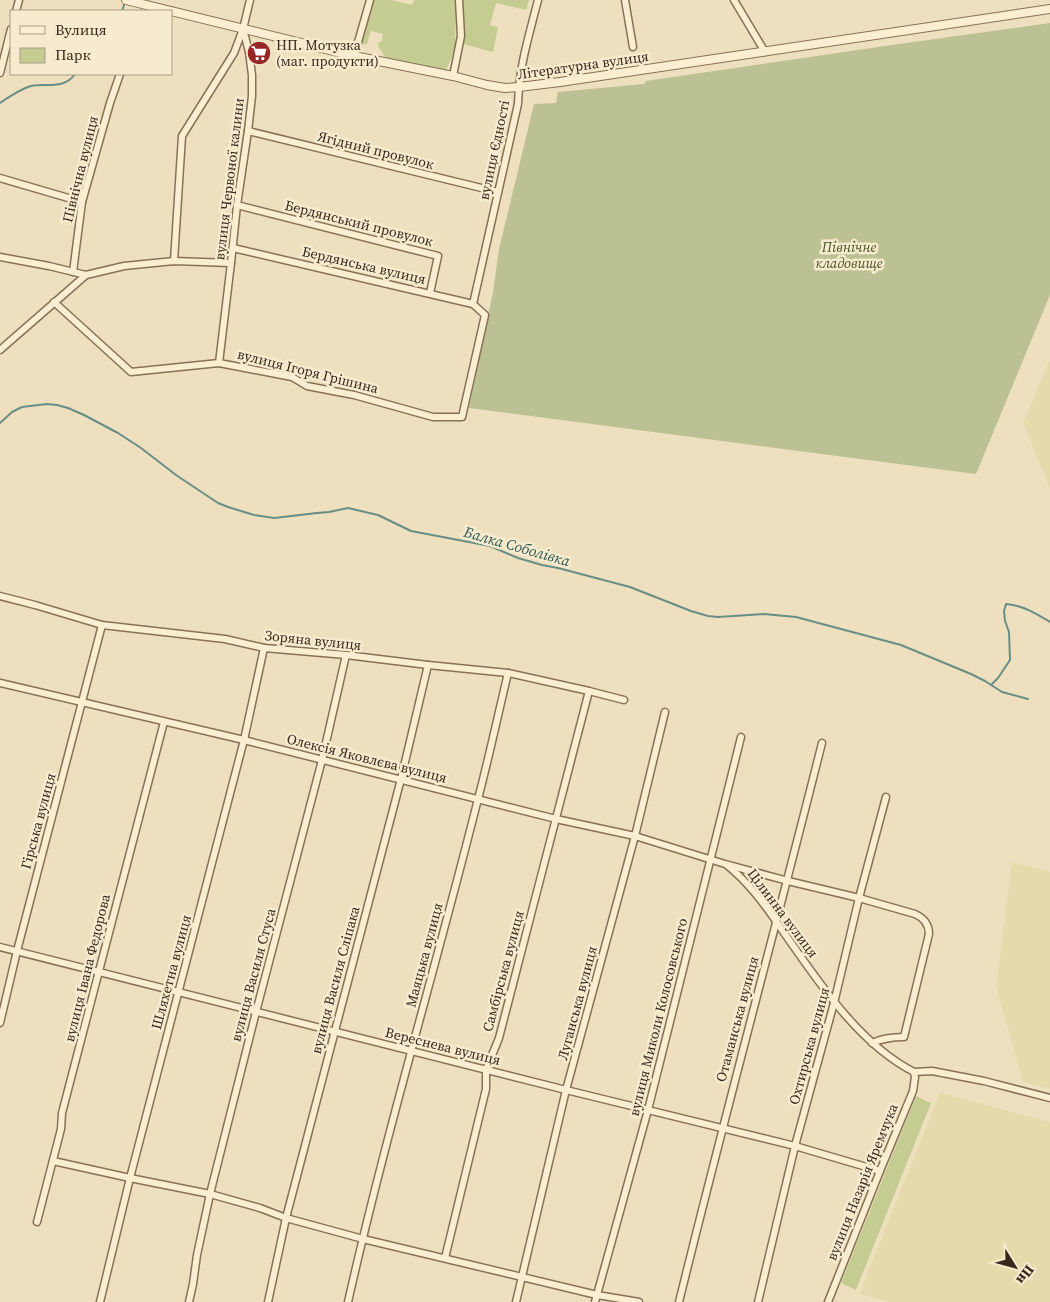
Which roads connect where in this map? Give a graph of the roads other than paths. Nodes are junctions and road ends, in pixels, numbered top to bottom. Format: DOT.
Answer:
graph roads {
  1 [pos="126,0"];
  2 [pos="250,0"];
  3 [pos="370,0"];
  4 [pos="459,0"];
  5 [pos="538,0"];
  6 [pos="625,0"];
  7 [pos="734,0"];
  8 [pos="144,8"];
  9 [pos="1050,9"];
  10 [pos="172,14"];
  11 [pos="243,29"];
  12 [pos="10,33"];
  13 [pos="633,48"];
  14 [pos="765,52"];
  15 [pos="354,56"];
  16 [pos="0,73"];
  17 [pos="120,75"];
  18 [pos="453,76"];
  19 [pos="519,87"];
  20 [pos="248,131"];
  21 [pos="0,178"];
  22 [pos="498,192"];
  23 [pos="82,202"];
  24 [pos="237,205"];
  25 [pos="233,248"];
  26 [pos="0,257"];
  27 [pos="174,261"];
  28 [pos="231,263"];
  29 [pos="73,272"];
  30 [pos="86,275"];
  31 [pos="430,294"];
  32 [pos="54,302"];
  33 [pos="472,304"];
  34 [pos="0,350"];
  35 [pos="219,363"];
  36 [pos="462,417"];
  37 [pos="0,596"];
  38 [pos="102,625"];
  39 [pos="264,648"];
  40 [pos="346,655"];
  41 [pos="428,665"];
  42 [pos="508,673"];
  43 [pos="0,683"];
  44 [pos="589,691"];
  45 [pos="624,700"];
  46 [pos="82,701"];
  47 [pos="665,712"];
  48 [pos="164,722"];
  49 [pos="741,737"];
  50 [pos="244,740"];
  51 [pos="822,743"];
  52 [pos="322,760"];
  53 [pos="401,779"];
  54 [pos="886,797"];
  55 [pos="479,798"];
  56 [pos="556,819"];
  57 [pos="635,836"];
  58 [pos="710,860"];
  59 [pos="725,864"];
  60 [pos="788,881"];
  61 [pos="859,898"];
  62 [pos="776,921"];
  63 [pos="0,947"];
  64 [pos="17,952"];
  65 [pos="99,972"];
  66 [pos="178,992"];
  67 [pos="834,1003"];
  68 [pos="256,1012"];
  69 [pos="0,1023"];
  70 [pos="334,1032"];
  71 [pos="872,1043"];
  72 [pos="411,1051"];
  73 [pos="486,1070"];
  74 [pos="914,1072"];
  75 [pos="566,1090"];
  76 [pos="1050,1098"];
  77 [pos="648,1110"];
  78 [pos="722,1129"];
  79 [pos="795,1146"];
  80 [pos="53,1161"];
  81 [pos="880,1171"];
  82 [pos="130,1178"];
  83 [pos="210,1194"];
  84 [pos="286,1218"];
  85 [pos="37,1222"];
  86 [pos="363,1239"];
  87 [pos="445,1258"];
  88 [pos="522,1278"];
  89 [pos="597,1295"];
  90 [pos="100,1302"];
  91 [pos="189,1302"];
  92 [pos="268,1302"];
  93 [pos="348,1302"];
  94 [pos="516,1302"];
  95 [pos="595,1302"];
  96 [pos="639,1302"];
  97 [pos="679,1302"];
  98 [pos="758,1302"];
  99 [pos="828,1302"];
  1 -- 8 [label="street, Літературна вулиця"];
  2 -- 11 [label="street, вулиця Червоної калини"];
  3 -- 15 [label="street"];
  4 -- 18 [label="street"];
  5 -- 19 [label="street, вулиця Єдності"];
  6 -- 13 [label="street"];
  7 -- 14 [label="street"];
  9 -- 14 [label="street, Літературна вулиця"];
  10 -- 11 [label="street, Літературна вулиця"];
  11 -- 15 [label="street, Літературна вулиця"];
  11 -- 20 [label="street, вулиця Червоної калини"];
  11 -- 27 [label="street"];
  12 -- 16 [label="street"];
  14 -- 19 [label="street, Літературна вулиця"];
  15 -- 18 [label="street, Літературна вулиця"];
  17 -- 23 [label="street, Північна вулиця"];
  18 -- 19 [label="street, Літературна вулиця"];
  19 -- 22 [label="street, вулиця Єдності"];
  20 -- 22 [label="street, Ягідний провулок"];
  20 -- 24 [label="street, вулиця Червоної калини"];
  21 -- 23 [label="street"];
  22 -- 33 [label="street, вулиця Єдності"];
  23 -- 29 [label="street, Північна вулиця"];
  24 -- 25 [label="street, вулиця Червоної калини"];
  24 -- 31 [label="street, Бердянський провулок"];
  25 -- 28 [label="street, вулиця Червоної калини"];
  25 -- 31 [label="street, Бердянська вулиця"];
  26 -- 29 [label="street"];
  27 -- 28 [label="street"];
  27 -- 30 [label="street"];
  28 -- 35 [label="street, вулиця Червоної калини"];
  29 -- 30 [label="street"];
  30 -- 32 [label="street"];
  31 -- 33 [label="street, Бердянська вулиця"];
  32 -- 34 [label="street"];
  32 -- 35 [label="street, вулиця Ігоря Грішина"];
  33 -- 36 [label="street, Бердянська вулиця"];
  35 -- 36 [label="street, вулиця Ігоря Грішина"];
  37 -- 38 [label="street, Зоряна вулиця"];
  38 -- 39 [label="street, Зоряна вулиця"];
  38 -- 46 [label="street, Гірська вулиця"];
  39 -- 40 [label="street, Зоряна вулиця"];
  39 -- 50 [label="street, Шляхетна вулиця"];
  40 -- 41 [label="street, Зоряна вулиця"];
  40 -- 52 [label="street, вулиця Василя Стуса"];
  41 -- 42 [label="street, Зоряна вулиця"];
  41 -- 53 [label="street, вулиця Василя Сліпака"];
  42 -- 44 [label="street, Зоряна вулиця"];
  42 -- 55 [label="street, Маяцька вулиця"];
  43 -- 46 [label="street, Олексія Яковлєва вулиця"];
  44 -- 45 [label="street, Зоряна вулиця"];
  44 -- 56 [label="street, Самбірська вулиця"];
  46 -- 48 [label="street, Олексія Яковлєва вулиця"];
  46 -- 64 [label="street, Гірська вулиця"];
  47 -- 57 [label="street, Луганська вулиця"];
  48 -- 50 [label="street, Олексія Яковлєва вулиця"];
  48 -- 65 [label="street, вулиця Івана Федорова"];
  49 -- 58 [label="street, вулиця Миколи Колосовського"];
  50 -- 52 [label="street, Олексія Яковлєва вулиця"];
  50 -- 66 [label="street, Шляхетна вулиця"];
  51 -- 60 [label="street, Отаманська вулиця"];
  52 -- 53 [label="street, Олексія Яковлєва вулиця"];
  52 -- 68 [label="street, вулиця Василя Стуса"];
  53 -- 55 [label="street, Олексія Яковлєва вулиця"];
  53 -- 70 [label="street, вулиця Василя Сліпака"];
  54 -- 61 [label="street, Охтирська вулиця"];
  55 -- 56 [label="street, Олексія Яковлєва вулиця"];
  55 -- 72 [label="street, Маяцька вулиця"];
  56 -- 57 [label="street, Олексія Яковлєва вулиця"];
  56 -- 73 [label="street, Самбірська вулиця"];
  57 -- 58 [label="street, Олексія Яковлєва вулиця"];
  57 -- 75 [label="street, Луганська вулиця"];
  58 -- 59 [label="street, Олексія Яковлєва вулиця"];
  58 -- 77 [label="street, вулиця Миколи Колосовського"];
  59 -- 60 [label="street, Цілинна вулиця"];
  59 -- 62 [label="street, Цілинна вулиця"];
  60 -- 61 [label="street, Цілинна вулиця"];
  60 -- 62 [label="street, Отаманська вулиця"];
  61 -- 67 [label="street, Охтирська вулиця"];
  61 -- 71 [label="street, Цілинна вулиця"];
  62 -- 67 [label="street, Цілинна вулиця"];
  62 -- 78 [label="street, Отаманська вулиця"];
  63 -- 64 [label="street, Вереснева вулиця"];
  64 -- 65 [label="street, Вереснева вулиця"];
  64 -- 69 [label="street, Гірська вулиця"];
  65 -- 66 [label="street, Вереснева вулиця"];
  65 -- 80 [label="street, вулиця Івана Федорова"];
  66 -- 68 [label="street, Вереснева вулиця"];
  66 -- 82 [label="street, Шляхетна вулиця"];
  67 -- 71 [label="street, Цілинна вулиця"];
  67 -- 79 [label="street, Охтирська вулиця"];
  68 -- 70 [label="street, Вереснева вулиця"];
  68 -- 83 [label="street, вулиця Василя Стуса"];
  70 -- 72 [label="street, Вереснева вулиця"];
  70 -- 84 [label="street, вулиця Василя Сліпака"];
  71 -- 74 [label="street, Цілинна вулиця"];
  72 -- 73 [label="street, Вереснева вулиця"];
  72 -- 86 [label="street, Маяцька вулиця"];
  73 -- 75 [label="street, Вереснева вулиця"];
  73 -- 87 [label="street, Самбірська вулиця"];
  74 -- 76 [label="street"];
  74 -- 81 [label="street, вулиця Назарія Яремчука"];
  75 -- 77 [label="street, Вереснева вулиця"];
  75 -- 88 [label="street, Луганська вулиця"];
  77 -- 78 [label="street, Вереснева вулиця"];
  77 -- 89 [label="street, вулиця Миколи Колосовського"];
  78 -- 79 [label="street, Вереснева вулиця"];
  78 -- 97 [label="street, Отаманська вулиця"];
  79 -- 81 [label="street, Вереснева вулиця"];
  79 -- 98 [label="street, Охтирська вулиця"];
  80 -- 82 [label="street"];
  80 -- 85 [label="street, вулиця Івана Федорова"];
  81 -- 99 [label="street, вулиця Назарія Яремчука"];
  82 -- 83 [label="street"];
  82 -- 90 [label="street, Шляхетна вулиця"];
  83 -- 84 [label="street"];
  83 -- 91 [label="street, вулиця Василя Стуса"];
  84 -- 86 [label="street"];
  84 -- 92 [label="street, вулиця Василя Сліпака"];
  86 -- 87 [label="street"];
  86 -- 93 [label="street, Маяцька вулиця"];
  87 -- 88 [label="street"];
  88 -- 89 [label="street"];
  88 -- 94 [label="street, Луганська вулиця"];
  89 -- 95 [label="street, вулиця Миколи Колосовського"];
  89 -- 96 [label="street"];
}
